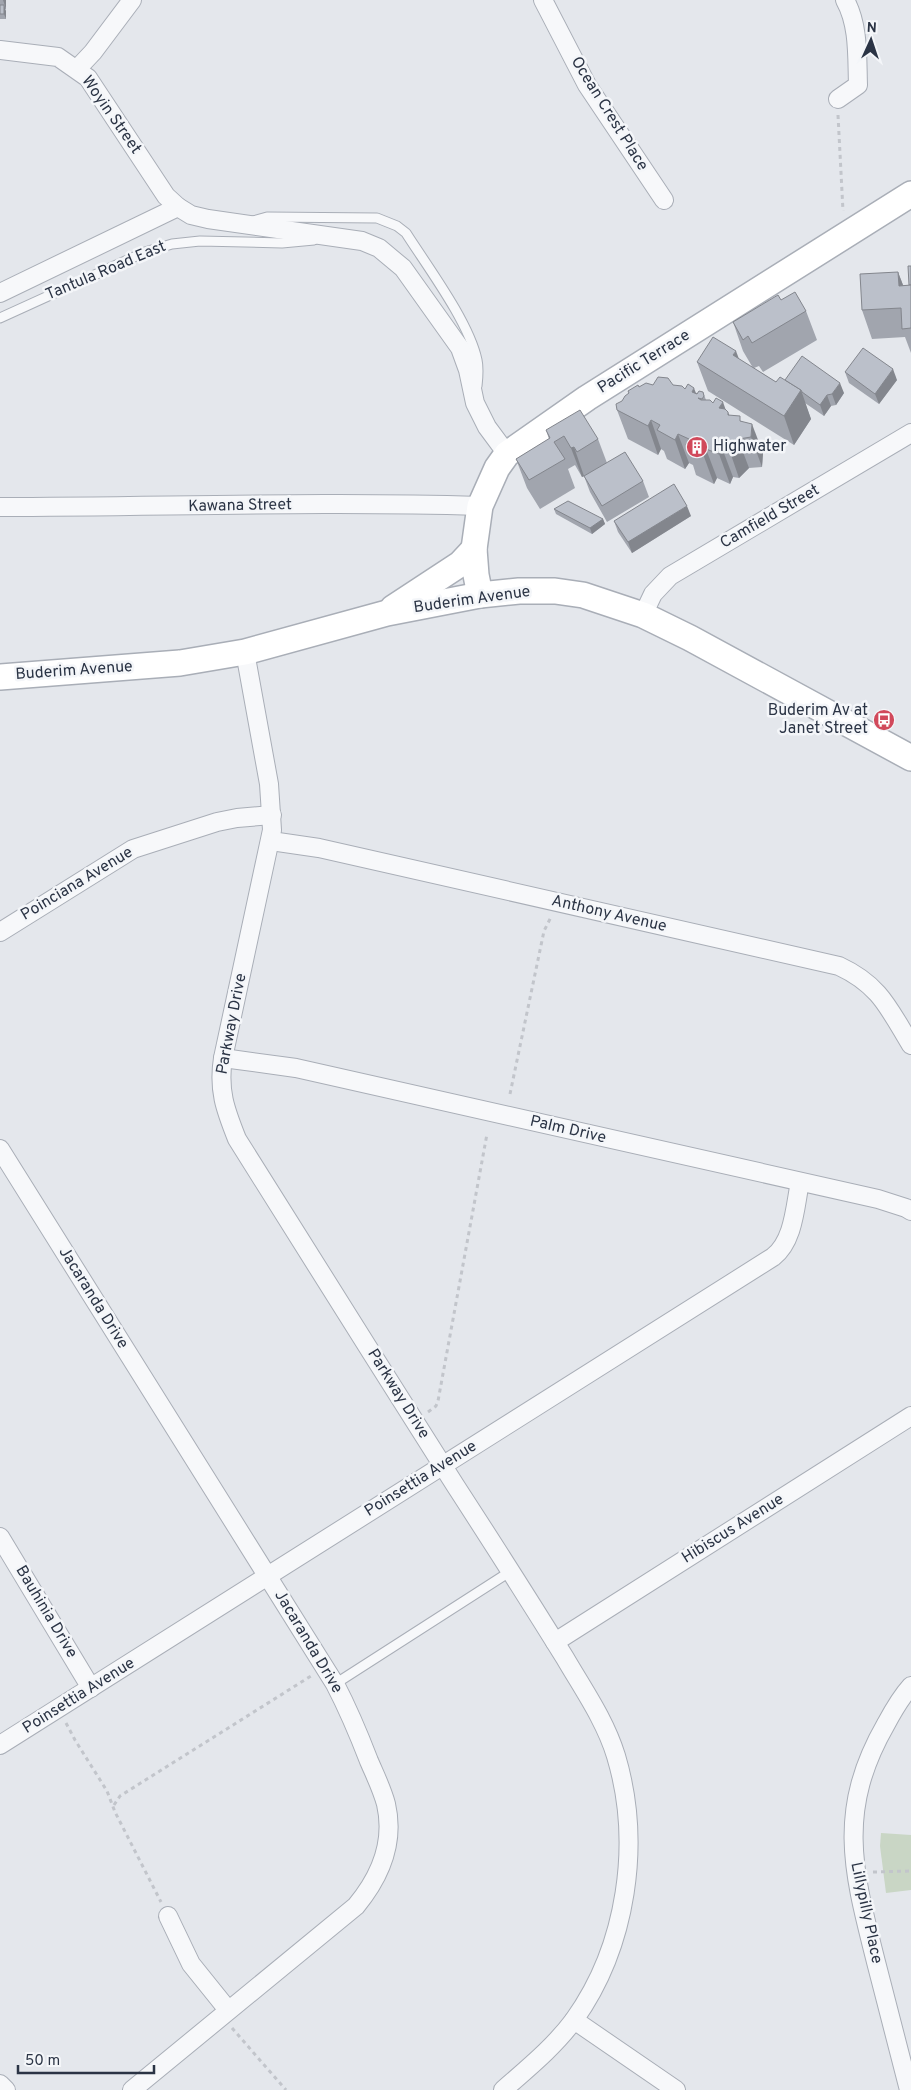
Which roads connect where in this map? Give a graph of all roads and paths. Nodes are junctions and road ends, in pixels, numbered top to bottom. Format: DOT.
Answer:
graph roads {
  1 [pos="132,0"];
  2 [pos="543,0"];
  3 [pos="845,0"];
  4 [pos="0,50"];
  5 [pos="0,62"];
  6 [pos="77,68"];
  7 [pos="838,99"];
  8 [pos="911,194"];
  9 [pos="664,200"];
  10 [pos="178,207"];
  11 [pos="843,211"];
  12 [pos="241,223"];
  13 [pos="336,238"];
  14 [pos="0,293"];
  15 [pos="0,318"];
  16 [pos="475,403"];
  17 [pos="911,433"];
  18 [pos="507,454"];
  19 [pos="480,506"];
  20 [pos="0,507"];
  21 [pos="474,549"];
  22 [pos="480,595"];
  23 [pos="387,613"];
  24 [pos="643,615"];
  25 [pos="245,652"];
  26 [pos="0,677"];
  27 [pos="911,758"];
  28 [pos="272,815"];
  29 [pos="271,842"];
  30 [pos="557,902"];
  31 [pos="0,932"];
  32 [pos="911,1045"];
  33 [pos="223,1058"];
  34 [pos="510,1094"];
  35 [pos="488,1134"];
  36 [pos="0,1150"];
  37 [pos="800,1182"];
  38 [pos="909,1206"];
  39 [pos="428,1412"];
  40 [pos="911,1416"];
  41 [pos="443,1465"];
  42 [pos="0,1537"];
  43 [pos="510,1571"];
  44 [pos="268,1577"];
  45 [pos="555,1642"];
  46 [pos="325,1667"];
  47 [pos="335,1684"];
  48 [pos="911,1686"];
  49 [pos="91,1688"];
  50 [pos="58,1709"];
  51 [pos="0,1745"];
  52 [pos="114,1805"];
  53 [pos="911,1871"];
  54 [pos="855,1872"];
  55 [pos="168,1916"];
  56 [pos="225,2013"];
  57 [pos="574,2020"];
  58 [pos="0,2084"];
  59 [pos="6,2090"];
  60 [pos="132,2090"];
  61 [pos="286,2090"];
  62 [pos="504,2090"];
  63 [pos="676,2090"];
  64 [pos="910,2090"];
  1 -- 6 [label="street, Woyin Street"];
  2 -- 9 [label="street, Ocean Crest Place"];
  3 -- 7 [label="street"];
  4 -- 6 [label="street"];
  5 -- 6 [label="street"];
  6 -- 10 [label="street, Woyin Street"];
  7 -- 11 [label="path"];
  8 -- 18 [label="main road, Pacific Terrace"];
  10 -- 12 [label="street, Tantula Road East"];
  10 -- 14 [label="street, Tantula Road East"];
  12 -- 13 [label="street, Tantula Road East"];
  12 -- 16 [label="lane, Tantula Road East"];
  13 -- 15 [label="lane, Tantula Road East"];
  13 -- 16 [label="street, Tantula Road East"];
  16 -- 18 [label="street, Tantula Road East"];
  17 -- 24 [label="street, Camfield Street"];
  18 -- 19 [label="main road, Pacific Terrace"];
  19 -- 20 [label="street, Kawana Street"];
  19 -- 21 [label="main road, Pacific Terrace"];
  21 -- 22 [label="main road, Pacific Terrace"];
  21 -- 23 [label="main road"];
  22 -- 23 [label="main road, Buderim Avenue"];
  22 -- 24 [label="main road, Buderim Avenue"];
  23 -- 25 [label="main road, Buderim Avenue"];
  24 -- 27 [label="main road, Buderim Avenue"];
  25 -- 26 [label="main road, Buderim Avenue"];
  25 -- 28 [label="street, Parkway Drive"];
  28 -- 29 [label="street, Parkway Drive"];
  28 -- 31 [label="street, Poinciana Avenue"];
  29 -- 30 [label="street, Anthony Avenue"];
  29 -- 33 [label="street, Parkway Drive"];
  30 -- 32 [label="street, Anthony Avenue"];
  30 -- 34 [label="path"];
  33 -- 37 [label="street, Palm Drive"];
  33 -- 41 [label="street, Parkway Drive"];
  35 -- 39 [label="path"];
  36 -- 44 [label="street, Jacaranda Drive"];
  37 -- 38 [label="street, Palm Drive"];
  37 -- 41 [label="street, Poinsettia Avenue"];
  40 -- 45 [label="street, Hibiscus Avenue"];
  41 -- 43 [label="street, Parkway Drive"];
  41 -- 44 [label="street, Poinsettia Avenue"];
  42 -- 49 [label="street, Bauhinia Drive"];
  43 -- 45 [label="street, Parkway Drive"];
  43 -- 47 [label="lane"];
  44 -- 46 [label="street, Jacaranda Drive"];
  44 -- 49 [label="street, Poinsettia Avenue"];
  45 -- 57 [label="street, Parkway Drive"];
  46 -- 47 [label="street, Jacaranda Drive"];
  46 -- 52 [label="path"];
  47 -- 56 [label="street, Jacaranda Drive"];
  48 -- 54 [label="street, Lillypilly Place"];
  49 -- 50 [label="street, Poinsettia Avenue"];
  50 -- 51 [label="street, Poinsettia Avenue"];
  50 -- 52 [label="path"];
  52 -- 55 [label="path"];
  53 -- 54 [label="path"];
  54 -- 64 [label="street, Lillypilly Place"];
  55 -- 56 [label="street"];
  56 -- 60 [label="street, Jacaranda Drive"];
  56 -- 61 [label="path"];
  57 -- 62 [label="street, Parkway Drive"];
  57 -- 63 [label="street"];
  58 -- 59 [label="street"];
}
